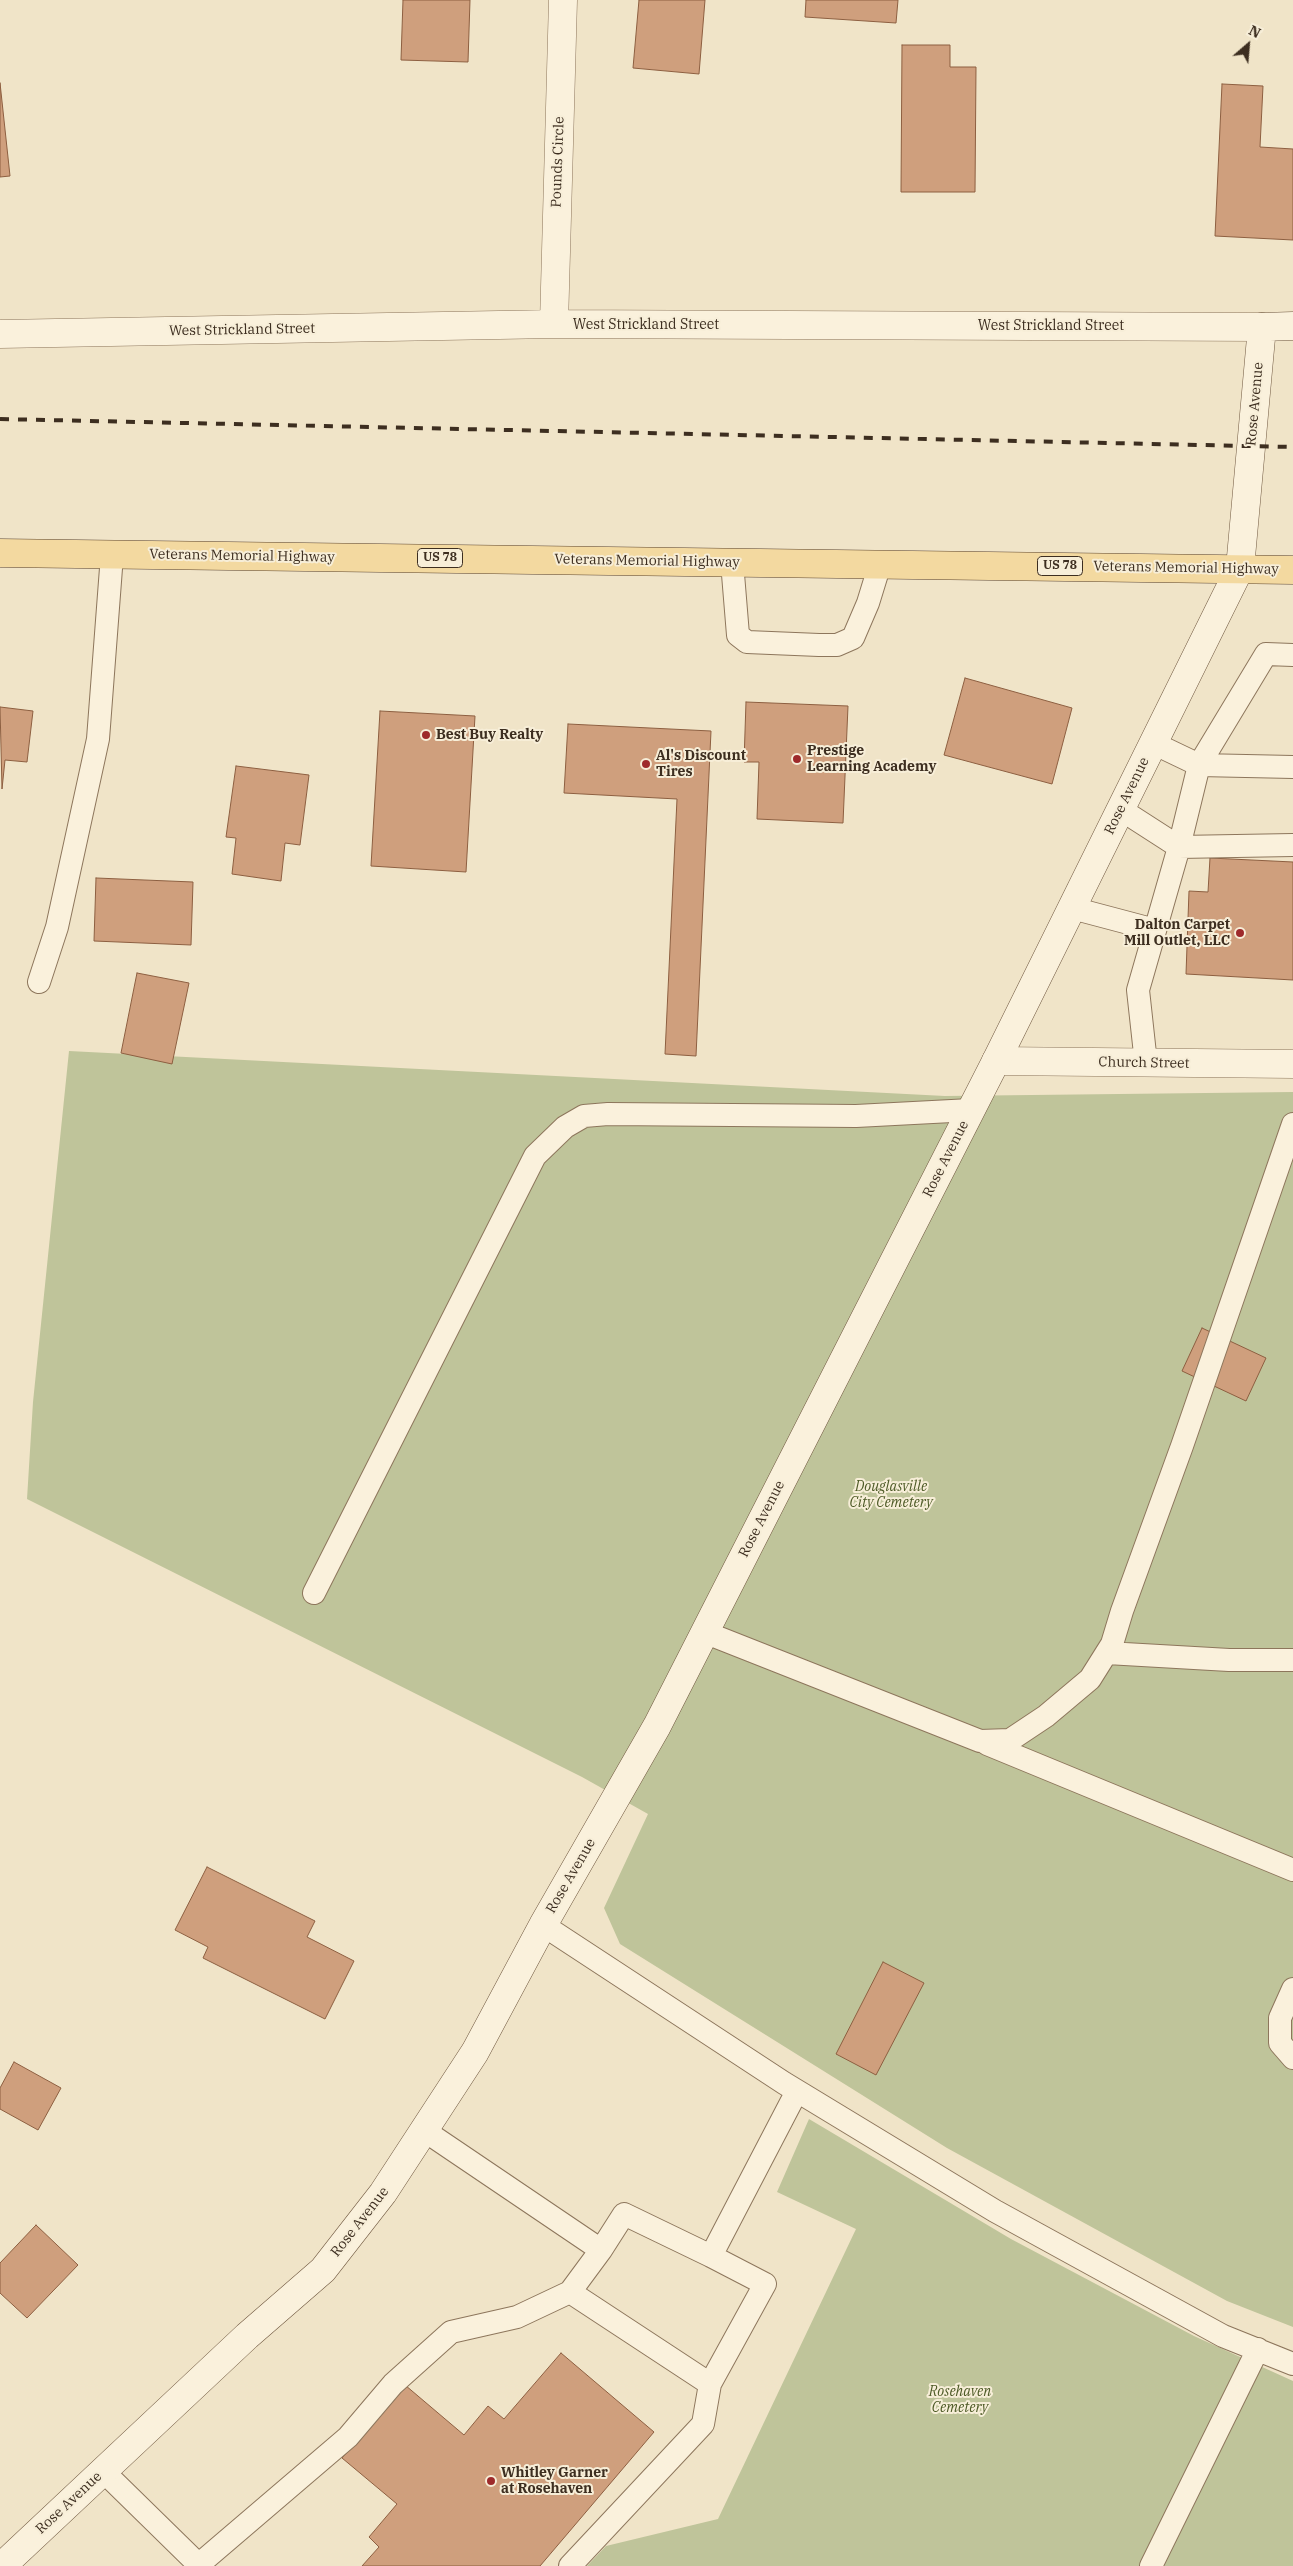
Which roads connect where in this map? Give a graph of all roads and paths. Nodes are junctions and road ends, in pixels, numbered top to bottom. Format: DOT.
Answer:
graph roads {
  1 [pos="563,0"];
  2 [pos="554,324"];
  3 [pos="1262,326"];
  4 [pos="1293,326"];
  5 [pos="0,334"];
  6 [pos="0,553"];
  7 [pos="112,554"];
  8 [pos="732,562"];
  9 [pos="880,564"];
  10 [pos="1240,568"];
  11 [pos="1293,570"];
  12 [pos="1293,655"];
  13 [pos="1154,743"];
  14 [pos="1199,765"];
  15 [pos="1293,767"];
  16 [pos="1120,810"];
  17 [pos="1293,845"];
  18 [pos="1179,847"];
  19 [pos="1072,908"];
  20 [pos="1155,930"];
  21 [pos="40,982"];
  22 [pos="996,1061"];
  23 [pos="1146,1063"];
  24 [pos="1293,1064"];
  25 [pos="971,1110"];
  26 [pos="1293,1124"];
  27 [pos="314,1593"];
  28 [pos="704,1632"];
  29 [pos="1107,1653"];
  30 [pos="1293,1660"];
  31 [pos="980,1741"];
  32 [pos="1293,1870"];
  33 [pos="543,1925"];
  34 [pos="1293,1989"];
  35 [pos="1293,2058"];
  36 [pos="797,2091"];
  37 [pos="425,2131"];
  38 [pos="601,2250"];
  39 [pos="711,2256"];
  40 [pos="570,2292"];
  41 [pos="1258,2349"];
  42 [pos="1293,2364"];
  43 [pos="710,2384"];
  44 [pos="103,2471"];
  45 [pos="2,2566"];
  46 [pos="198,2566"];
  47 [pos="570,2566"];
  48 [pos="1151,2566"];
  1 -- 2 [label="street, Pounds Circle"];
  2 -- 3 [label="street, West Strickland Street"];
  2 -- 5 [label="street, West Strickland Street"];
  3 -- 4 [label="street, West Strickland Street"];
  3 -- 10 [label="street, Rose Avenue"];
  6 -- 7 [label="main road, Veterans Memorial Highway / US 78"];
  7 -- 8 [label="main road, Veterans Memorial Highway / US 78"];
  7 -- 21 [label="lane"];
  8 -- 9 [label="main road, Veterans Memorial Highway / US 78"];
  8 -- 9 [label="lane"];
  9 -- 10 [label="main road, Veterans Memorial Highway / US 78"];
  10 -- 11 [label="main road, Veterans Memorial Highway / US 78"];
  10 -- 13 [label="street, Rose Avenue"];
  12 -- 14 [label="lane"];
  13 -- 14 [label="lane"];
  13 -- 16 [label="street, Rose Avenue"];
  14 -- 15 [label="lane"];
  14 -- 18 [label="lane"];
  16 -- 18 [label="lane"];
  16 -- 19 [label="street, Rose Avenue"];
  17 -- 18 [label="lane"];
  18 -- 20 [label="lane"];
  19 -- 20 [label="lane"];
  19 -- 22 [label="street, Rose Avenue"];
  20 -- 23 [label="lane"];
  22 -- 23 [label="street, Church Street"];
  22 -- 25 [label="street, Rose Avenue"];
  23 -- 24 [label="street, Church Street"];
  25 -- 27 [label="lane"];
  25 -- 28 [label="street, Rose Avenue"];
  26 -- 29 [label="lane"];
  28 -- 31 [label="lane"];
  28 -- 33 [label="street, Rose Avenue"];
  29 -- 30 [label="lane"];
  29 -- 31 [label="lane"];
  31 -- 32 [label="lane"];
  33 -- 36 [label="lane"];
  33 -- 37 [label="street, Rose Avenue"];
  34 -- 35 [label="lane"];
  36 -- 39 [label="lane"];
  36 -- 41 [label="lane"];
  37 -- 38 [label="lane"];
  37 -- 44 [label="street, Rose Avenue"];
  38 -- 39 [label="lane"];
  38 -- 40 [label="lane"];
  39 -- 43 [label="lane"];
  40 -- 43 [label="lane"];
  40 -- 46 [label="lane"];
  41 -- 42 [label="lane"];
  41 -- 48 [label="lane"];
  43 -- 47 [label="lane"];
  44 -- 45 [label="street, Rose Avenue"];
  44 -- 46 [label="lane"];
}
